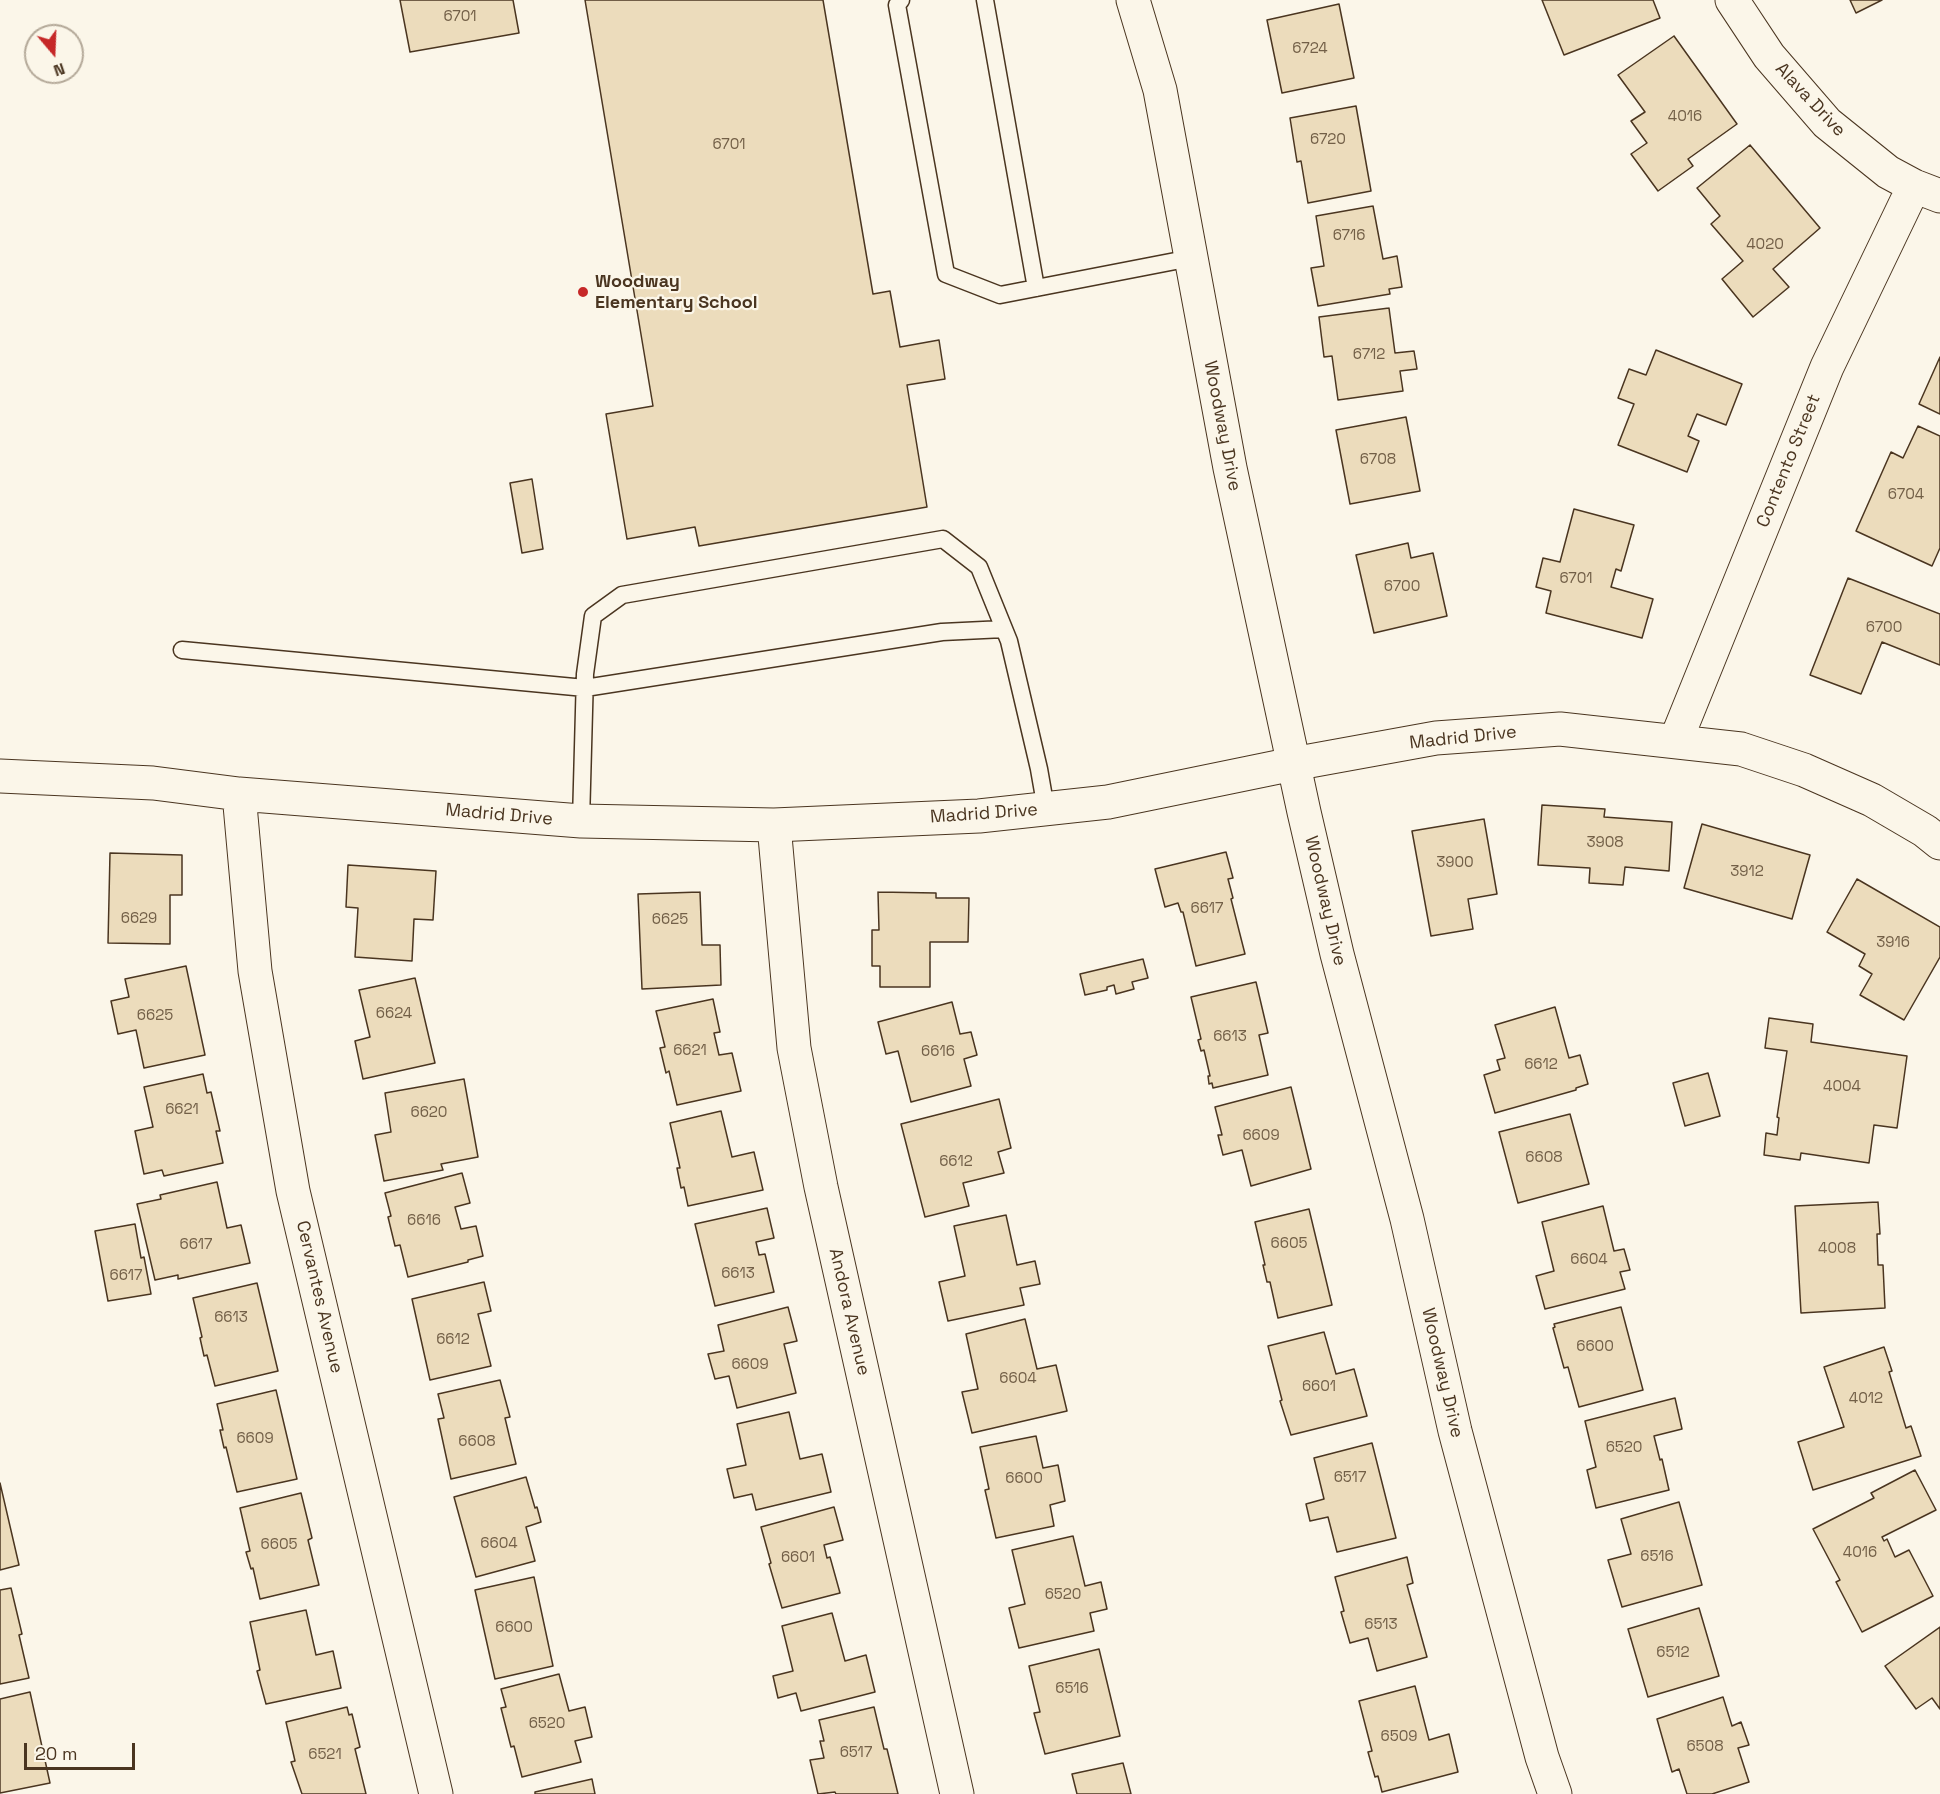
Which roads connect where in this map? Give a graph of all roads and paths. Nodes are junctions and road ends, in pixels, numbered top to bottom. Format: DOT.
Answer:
graph roads {
  1 [pos="901,0"];
  2 [pos="985,0"];
  3 [pos="1133,0"];
  4 [pos="1732,0"];
  5 [pos="1927,191"];
  6 [pos="1191,258"];
  7 [pos="1036,288"];
  8 [pos="1004,628"];
  9 [pos="182,650"];
  10 [pos="585,688"];
  11 [pos="1676,741"];
  12 [pos="1293,764"];
  13 [pos="0,776"];
  14 [pos="239,794"];
  15 [pos="1046,809"];
  16 [pos="581,821"];
  17 [pos="774,825"];
  18 [pos="1940,843"];
  19 [pos="436,1794"];
  20 [pos="957,1794"];
  21 [pos="1555,1794"];
  1 -- 7 [label="lane"];
  2 -- 7 [label="lane"];
  3 -- 6 [label="street, Woodway Drive"];
  4 -- 5 [label="street, Alava Drive"];
  5 -- 11 [label="street, Contento Street"];
  6 -- 7 [label="lane"];
  6 -- 12 [label="street, Woodway Drive"];
  8 -- 10 [label="lane"];
  8 -- 10 [label="lane"];
  8 -- 15 [label="lane"];
  9 -- 10 [label="lane"];
  10 -- 16 [label="lane"];
  11 -- 12 [label="street, Madrid Drive"];
  11 -- 18 [label="street, Madrid Drive"];
  12 -- 15 [label="street, Madrid Drive"];
  12 -- 21 [label="street, Woodway Drive"];
  13 -- 14 [label="street, Madrid Drive"];
  14 -- 16 [label="street, Madrid Drive"];
  14 -- 19 [label="street, Cervantes Avenue"];
  15 -- 17 [label="street, Madrid Drive"];
  16 -- 17 [label="street, Madrid Drive"];
  17 -- 20 [label="street, Andora Avenue"];
}
